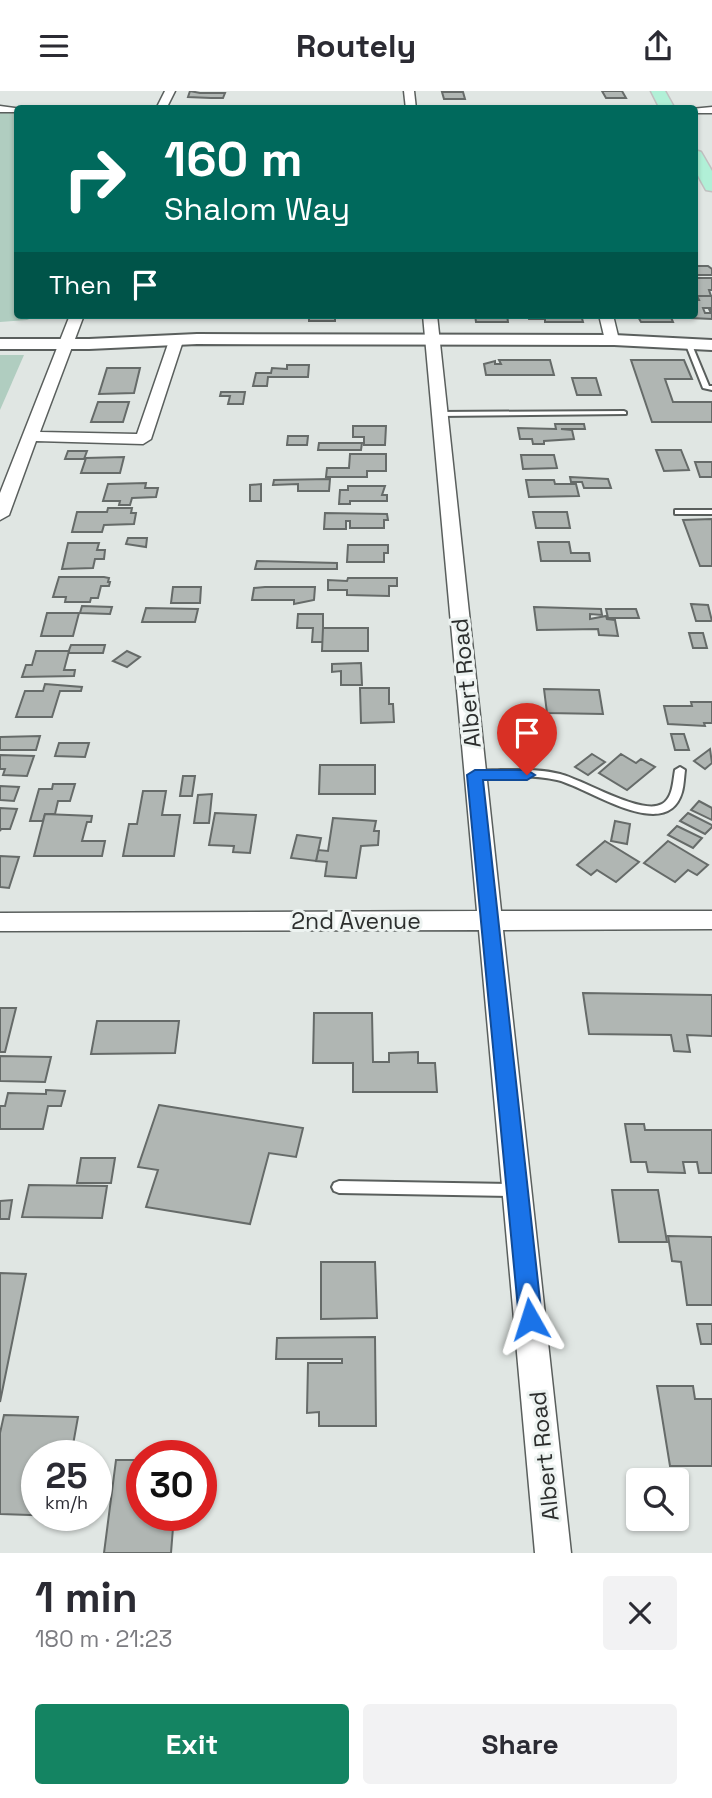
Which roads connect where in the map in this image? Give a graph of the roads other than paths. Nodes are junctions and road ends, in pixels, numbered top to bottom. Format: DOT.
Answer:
graph roads {
  1 [pos="76,319"];
  2 [pos="607,319"];
  3 [pos="431,327"];
  4 [pos="0,333"];
  5 [pos="712,334"];
  6 [pos="68,339"];
  7 [pos="197,339"];
  8 [pos="613,340"];
  9 [pos="176,341"];
  10 [pos="0,344"];
  11 [pos="689,345"];
  12 [pos="712,345"];
  13 [pos="712,388"];
  14 [pos="624,413"];
  15 [pos="439,414"];
  16 [pos="30,436"];
  17 [pos="678,512"];
  18 [pos="712,512"];
  19 [pos="0,515"];
  20 [pos="680,770"];
  21 [pos="475,775"];
  22 [pos="712,920"];
  23 [pos="491,921"];
  24 [pos="0,922"];
  25 [pos="340,1187"];
  26 [pos="518,1190"];
  27 [pos="554,1553"];
  1 -- 6 [label="street"];
  2 -- 8 [label="street"];
  3 -- 7 [label="street"];
  3 -- 8 [label="street"];
  3 -- 15 [label="street, Albert Road"];
  4 -- 6 [label="street"];
  5 -- 8 [label="street"];
  6 -- 7 [label="street"];
  6 -- 9 [label="street"];
  6 -- 10 [label="street"];
  6 -- 16 [label="street"];
  7 -- 9 [label="street"];
  8 -- 11 [label="street"];
  9 -- 16 [label="street"];
  11 -- 12 [label="street"];
  11 -- 13 [label="lane"];
  14 -- 15 [label="lane"];
  15 -- 21 [label="street, Albert Road"];
  16 -- 19 [label="street"];
  17 -- 18 [label="lane"];
  20 -- 21 [label="lane"];
  21 -- 23 [label="street, Albert Road"];
  22 -- 23 [label="street, 2nd Avenue"];
  23 -- 24 [label="street, 2nd Avenue"];
  23 -- 26 [label="street, Albert Road"];
  25 -- 26 [label="lane"];
  26 -- 27 [label="street, Albert Road"];
}
